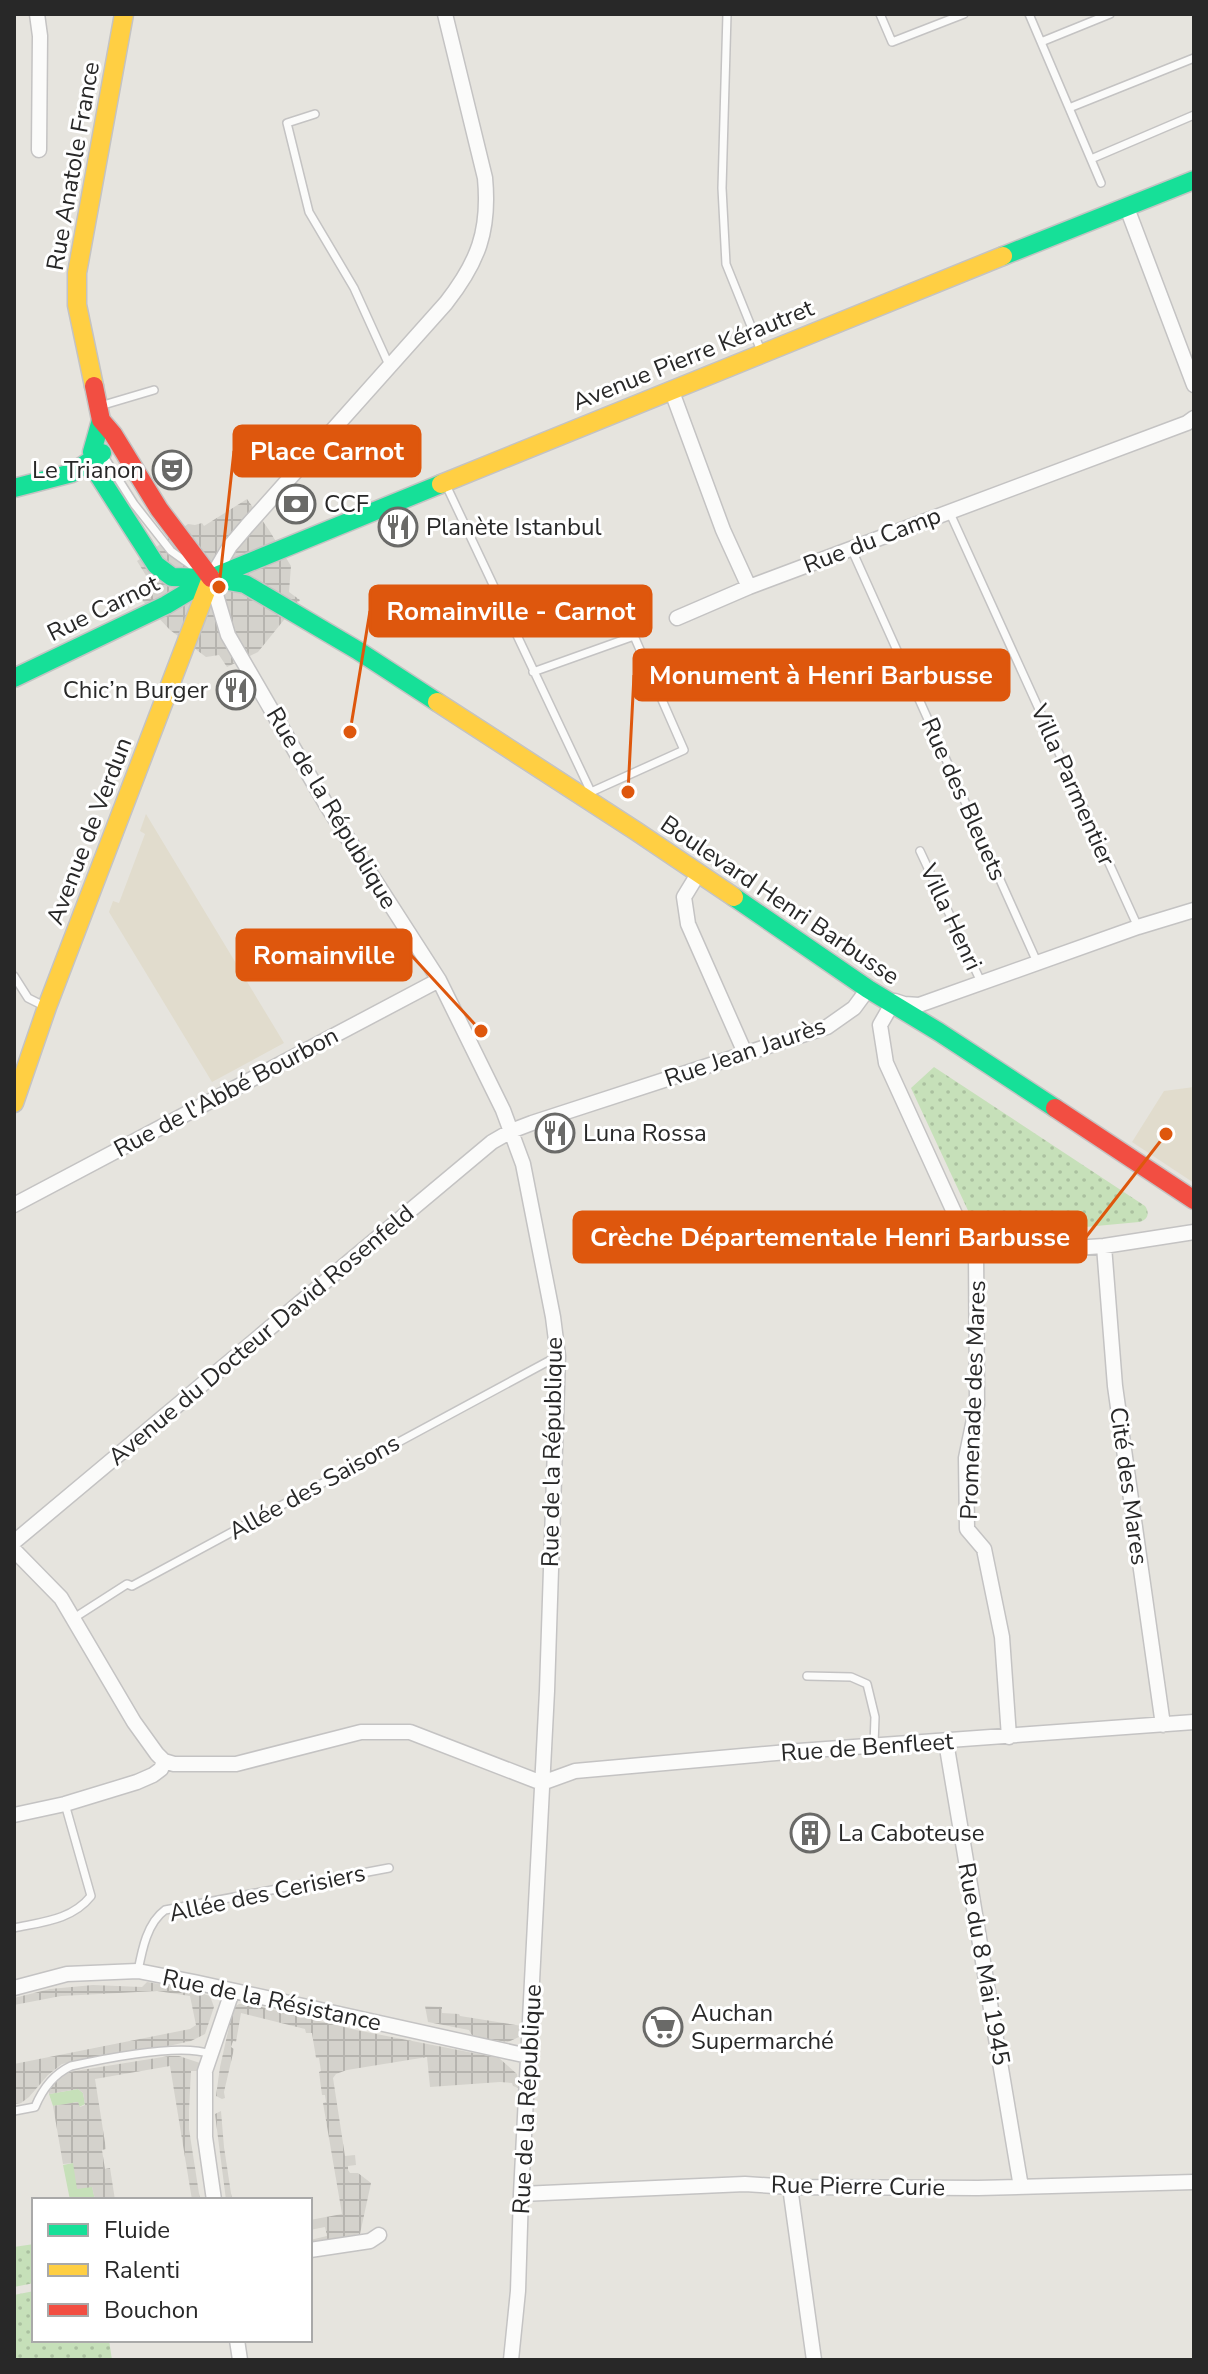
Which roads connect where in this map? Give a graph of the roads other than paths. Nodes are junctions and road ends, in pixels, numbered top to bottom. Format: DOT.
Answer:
graph roads {
  1 [pos="37,14"];
  2 [pos="124,14"];
  3 [pos="445,14"];
  4 [pos="727,14"];
  5 [pos="880,14"];
  6 [pos="964,14"];
  7 [pos="1029,14"];
  8 [pos="1110,14"];
  9 [pos="1041,42"];
  10 [pos="1194,58"];
  11 [pos="1069,108"];
  12 [pos="315,114"];
  13 [pos="1194,115"];
  14 [pos="39,150"];
  15 [pos="1091,159"];
  16 [pos="1194,180"];
  17 [pos="1101,183"];
  18 [pos="1127,208"];
  19 [pos="762,353"];
  20 [pos="389,365"];
  21 [pos="1194,385"];
  22 [pos="671,389"];
  23 [pos="154,390"];
  24 [pos="100,413"];
  25 [pos="1194,418"];
  26 [pos="104,454"];
  27 [pos="444,482"];
  28 [pos="22,486"];
  29 [pos="949,511"];
  30 [pos="851,548"];
  31 [pos="211,578"];
  32 [pos="749,587"];
  33 [pos="677,618"];
  34 [pos="533,672"];
  35 [pos="14,678"];
  36 [pos="587,795"];
  37 [pos="920,851"];
  38 [pos="698,874"];
  39 [pos="1194,910"];
  40 [pos="1138,927"];
  41 [pos="1037,962"];
  42 [pos="14,976"];
  43 [pos="439,980"];
  44 [pos="981,982"];
  45 [pos="863,997"];
  46 [pos="892,1004"];
  47 [pos="47,1007"];
  48 [pos="745,1053"];
  49 [pos="16,1089"];
  50 [pos="511,1131"];
  51 [pos="1194,1200"];
  52 [pos="14,1205"];
  53 [pos="1194,1232"];
  54 [pos="1104,1246"];
  55 [pos="976,1248"];
  56 [pos="558,1356"];
  57 [pos="14,1542"];
  58 [pos="14,1550"];
  59 [pos="74,1618"];
  60 [pos="807,1676"];
  61 [pos="1194,1722"];
  62 [pos="1163,1725"];
  63 [pos="1009,1737"];
  64 [pos="946,1742"];
  65 [pos="874,1747"];
  66 [pos="164,1761"];
  67 [pos="542,1783"];
  68 [pos="65,1804"];
  69 [pos="14,1815"];
  70 [pos="389,1868"];
  71 [pos="14,1928"];
  72 [pos="138,1971"];
  73 [pos="14,1988"];
  74 [pos="232,1992"];
  75 [pos="211,2054"];
  76 [pos="528,2056"];
  77 [pos="14,2111"];
  78 [pos="1194,2182"];
  79 [pos="790,2187"];
  80 [pos="1021,2187"];
  81 [pos="521,2194"];
  82 [pos="214,2198"];
  83 [pos="379,2235"];
  84 [pos="312,2250"];
  85 [pos="511,2360"];
  86 [pos="814,2360"];
  1 -- 14 [label="street"];
  2 -- 24 [label="main road, Rue Anatole France"];
  3 -- 20 [label="street"];
  4 -- 19 [label="lane"];
  5 -- 6 [label="lane"];
  7 -- 9 [label="lane"];
  8 -- 9 [label="lane"];
  9 -- 11 [label="lane"];
  10 -- 11 [label="lane"];
  11 -- 15 [label="lane"];
  12 -- 20 [label="lane"];
  13 -- 15 [label="lane"];
  15 -- 17 [label="lane"];
  16 -- 18 [label="main road, Avenue Pierre Kérautret"];
  18 -- 19 [label="main road, Avenue Pierre Kérautret"];
  18 -- 21 [label="street"];
  19 -- 22 [label="main road, Avenue Pierre Kérautret"];
  20 -- 31 [label="street"];
  22 -- 27 [label="main road, Avenue Pierre Kérautret"];
  22 -- 32 [label="street"];
  23 -- 24 [label="lane"];
  24 -- 26 [label="main road, Rue Anatole France"];
  24 -- 26 [label="main road, Rue Anatole France"];
  25 -- 29 [label="street, Rue du Camp"];
  26 -- 28 [label="main road"];
  26 -- 31 [label="main road, Rue Anatole France"];
  26 -- 31 [label="lane"];
  26 -- 31 [label="main road, Rue Anatole France"];
  27 -- 31 [label="main road, Avenue Pierre Kérautret"];
  27 -- 34 [label="lane"];
  29 -- 30 [label="street, Rue du Camp"];
  29 -- 40 [label="lane, Villa Parmentier"];
  30 -- 32 [label="street, Rue du Camp"];
  30 -- 41 [label="lane, Rue des Bleuets"];
  31 -- 35 [label="main road, Rue Carnot"];
  31 -- 36 [label="main road, Boulevard Henri Barbusse"];
  31 -- 43 [label="street, Rue de la République"];
  31 -- 47 [label="main road, Avenue de Verdun"];
  32 -- 33 [label="street, Rue du Camp"];
  34 -- 36 [label="lane"];
  34 -- 36 [label="lane"];
  36 -- 38 [label="main road, Boulevard Henri Barbusse"];
  37 -- 44 [label="lane, Villa Henri"];
  38 -- 45 [label="main road, Boulevard Henri Barbusse"];
  38 -- 48 [label="street"];
  39 -- 40 [label="street"];
  40 -- 41 [label="street"];
  41 -- 44 [label="street"];
  42 -- 47 [label="lane"];
  43 -- 50 [label="street, Rue de la République"];
  43 -- 52 [label="street, Rue de l'Abbé Bourbon"];
  44 -- 45 [label="street"];
  45 -- 46 [label="main road, Boulevard Henri Barbusse"];
  45 -- 48 [label="street, Rue Jean Jaurès"];
  46 -- 51 [label="main road, Boulevard Henri Barbusse"];
  46 -- 55 [label="street"];
  47 -- 49 [label="main road, Avenue de Verdun"];
  48 -- 50 [label="street, Rue Jean Jaurès"];
  50 -- 56 [label="street, Rue de la République"];
  50 -- 57 [label="street, Avenue du Docteur David Rosenfeld"];
  53 -- 54 [label="street"];
  54 -- 55 [label="street"];
  54 -- 62 [label="street, Cité des Mares"];
  55 -- 63 [label="street, Promenade des Mares"];
  56 -- 59 [label="lane, Allée des Saisons"];
  56 -- 67 [label="street, Rue de la République"];
  58 -- 59 [label="street"];
  59 -- 66 [label="street"];
  60 -- 65 [label="lane"];
  61 -- 62 [label="street, Rue de Benfleet"];
  62 -- 63 [label="street, Rue de Benfleet"];
  63 -- 64 [label="street, Rue de Benfleet"];
  64 -- 65 [label="street, Rue de Benfleet"];
  64 -- 80 [label="street, Rue du 8 Mai 1945"];
  65 -- 67 [label="street, Rue de Benfleet"];
  66 -- 67 [label="street"];
  66 -- 68 [label="street"];
  67 -- 76 [label="street, Rue de la République"];
  68 -- 69 [label="street"];
  68 -- 71 [label="lane"];
  70 -- 72 [label="lane, Allée des Cerisiers"];
  72 -- 73 [label="street, Rue de la Résistance"];
  72 -- 74 [label="street, Rue de la Résistance"];
  74 -- 75 [label="street"];
  74 -- 76 [label="street, Rue de la Résistance"];
  75 -- 77 [label="lane"];
  75 -- 82 [label="street"];
  76 -- 81 [label="street, Rue de la République"];
  78 -- 80 [label="street, Rue Pierre Curie"];
  79 -- 80 [label="street, Rue Pierre Curie"];
  79 -- 81 [label="street, Rue Pierre Curie"];
  79 -- 86 [label="street"];
  81 -- 85 [label="street, Rue de la République"];
  83 -- 84 [label="street"];
}
